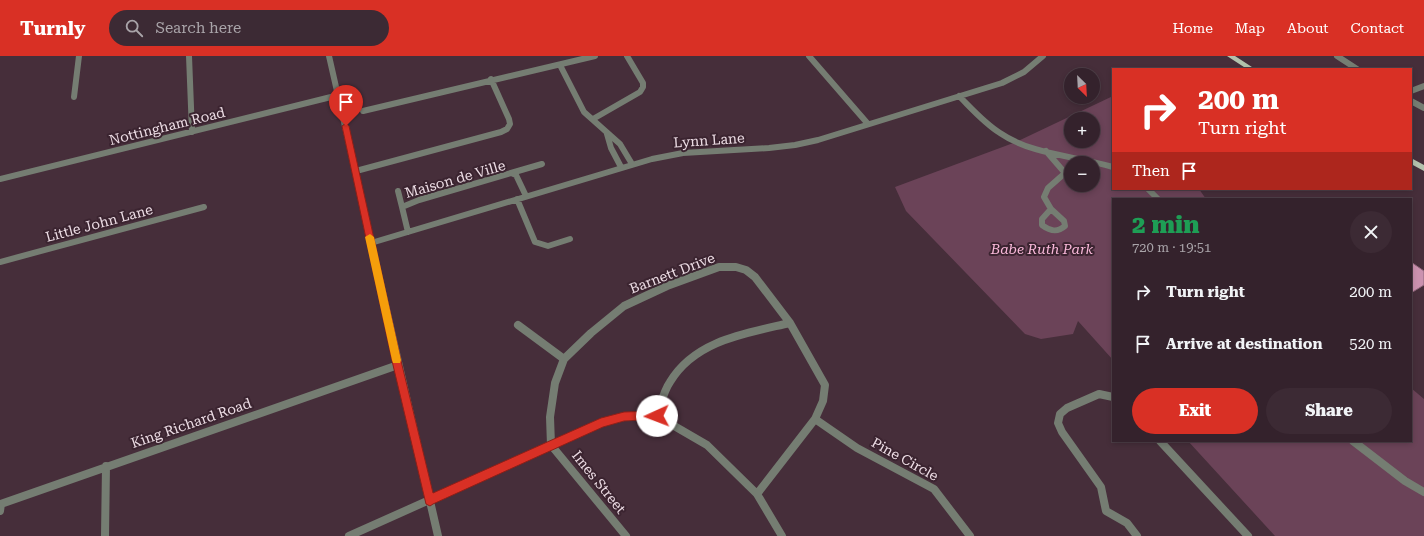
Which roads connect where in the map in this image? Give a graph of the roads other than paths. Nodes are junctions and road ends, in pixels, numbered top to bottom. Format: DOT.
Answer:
graph roads {
  1 [pos="79,56"];
  2 [pos="189,56"];
  3 [pos="329,56"];
  4 [pos="595,56"];
  5 [pos="628,56"];
  6 [pos="809,56"];
  7 [pos="1043,56"];
  8 [pos="1230,56"];
  9 [pos="1337,56"];
  10 [pos="560,65"];
  11 [pos="1250,68"];
  12 [pos="1355,68"];
  13 [pos="491,79"];
  14 [pos="1424,86"];
  15 [pos="1412,91"];
  16 [pos="339,95"];
  17 [pos="959,96"];
  18 [pos="74,97"];
  19 [pos="1412,102"];
  20 [pos="1424,108"];
  21 [pos="363,111"];
  22 [pos="593,119"];
  23 [pos="868,124"];
  24 [pos="192,132"];
  25 [pos="607,134"];
  26 [pos="1046,151"];
  27 [pos="1412,162"];
  28 [pos="542,164"];
  29 [pos="632,164"];
  30 [pos="621,167"];
  31 [pos="1112,167"];
  32 [pos="1424,168"];
  33 [pos="356,172"];
  34 [pos="511,173"];
  35 [pos="0,179"];
  36 [pos="1149,190"];
  37 [pos="398,191"];
  38 [pos="526,196"];
  39 [pos="517,198"];
  40 [pos="1157,198"];
  41 [pos="204,207"];
  42 [pos="402,207"];
  43 [pos="1051,209"];
  44 [pos="408,232"];
  45 [pos="570,239"];
  46 [pos="371,243"];
  47 [pos="0,262"];
  48 [pos="790,323"];
  49 [pos="518,325"];
  50 [pos="564,359"];
  51 [pos="398,365"];
  52 [pos="1112,397"];
  53 [pos="657,416"];
  54 [pos="815,419"];
  55 [pos="1161,442"];
  56 [pos="1354,442"];
  57 [pos="551,445"];
  58 [pos="106,466"];
  59 [pos="1424,492"];
  60 [pos="757,494"];
  61 [pos="430,500"];
  62 [pos="0,511"];
  63 [pos="104,536"];
  64 [pos="349,536"];
  65 [pos="438,536"];
  66 [pos="626,536"];
  67 [pos="782,536"];
  68 [pos="970,536"];
  69 [pos="1137,536"];
  70 [pos="1248,536"];
  1 -- 18 [label="street"];
  2 -- 24 [label="street"];
  3 -- 16 [label="street"];
  4 -- 10 [label="street"];
  5 -- 22 [label="street"];
  6 -- 23 [label="street"];
  7 -- 17 [label="street, Lynn Lane"];
  8 -- 11 [label="main road"];
  9 -- 12 [label="street"];
  10 -- 13 [label="street"];
  10 -- 22 [label="street"];
  13 -- 21 [label="street"];
  13 -- 33 [label="street"];
  14 -- 15 [label="street"];
  16 -- 24 [label="street, Nottingham Road"];
  16 -- 33 [label="street"];
  17 -- 23 [label="street, Lynn Lane"];
  17 -- 26 [label="street"];
  19 -- 20 [label="street"];
  22 -- 25 [label="street"];
  23 -- 29 [label="street, Lynn Lane"];
  24 -- 35 [label="street, Nottingham Road"];
  25 -- 29 [label="street"];
  25 -- 30 [label="street"];
  26 -- 31 [label="street"];
  26 -- 43 [label="street"];
  27 -- 32 [label="main road"];
  28 -- 34 [label="street"];
  29 -- 30 [label="street, Lynn Lane"];
  30 -- 38 [label="street, Lynn Lane"];
  33 -- 46 [label="street"];
  34 -- 38 [label="street, Maison de Ville"];
  34 -- 42 [label="street, Maison de Ville"];
  36 -- 40 [label="street"];
  37 -- 42 [label="street"];
  38 -- 39 [label="street, Lynn Lane"];
  39 -- 44 [label="street, Lynn Lane"];
  39 -- 45 [label="street"];
  41 -- 47 [label="street, Little John Lane"];
  42 -- 44 [label="street, Maison de Ville"];
  44 -- 46 [label="street, Lynn Lane"];
  46 -- 51 [label="street"];
  48 -- 50 [label="street, Barnett Drive"];
  48 -- 53 [label="street"];
  48 -- 54 [label="street, Barnett Drive"];
  49 -- 50 [label="street"];
  50 -- 57 [label="street, Barnett Drive"];
  51 -- 58 [label="street, King Richard Road"];
  51 -- 61 [label="street"];
  52 -- 69 [label="street"];
  53 -- 57 [label="street"];
  53 -- 60 [label="street"];
  54 -- 60 [label="street, Barnett Drive"];
  54 -- 68 [label="street, Pine Circle"];
  55 -- 70 [label="street"];
  56 -- 59 [label="street"];
  57 -- 61 [label="street"];
  57 -- 66 [label="street, Imes Street"];
  58 -- 62 [label="street, King Richard Road"];
  58 -- 63 [label="street"];
  60 -- 67 [label="street"];
  61 -- 64 [label="street"];
  61 -- 65 [label="street"];
}
